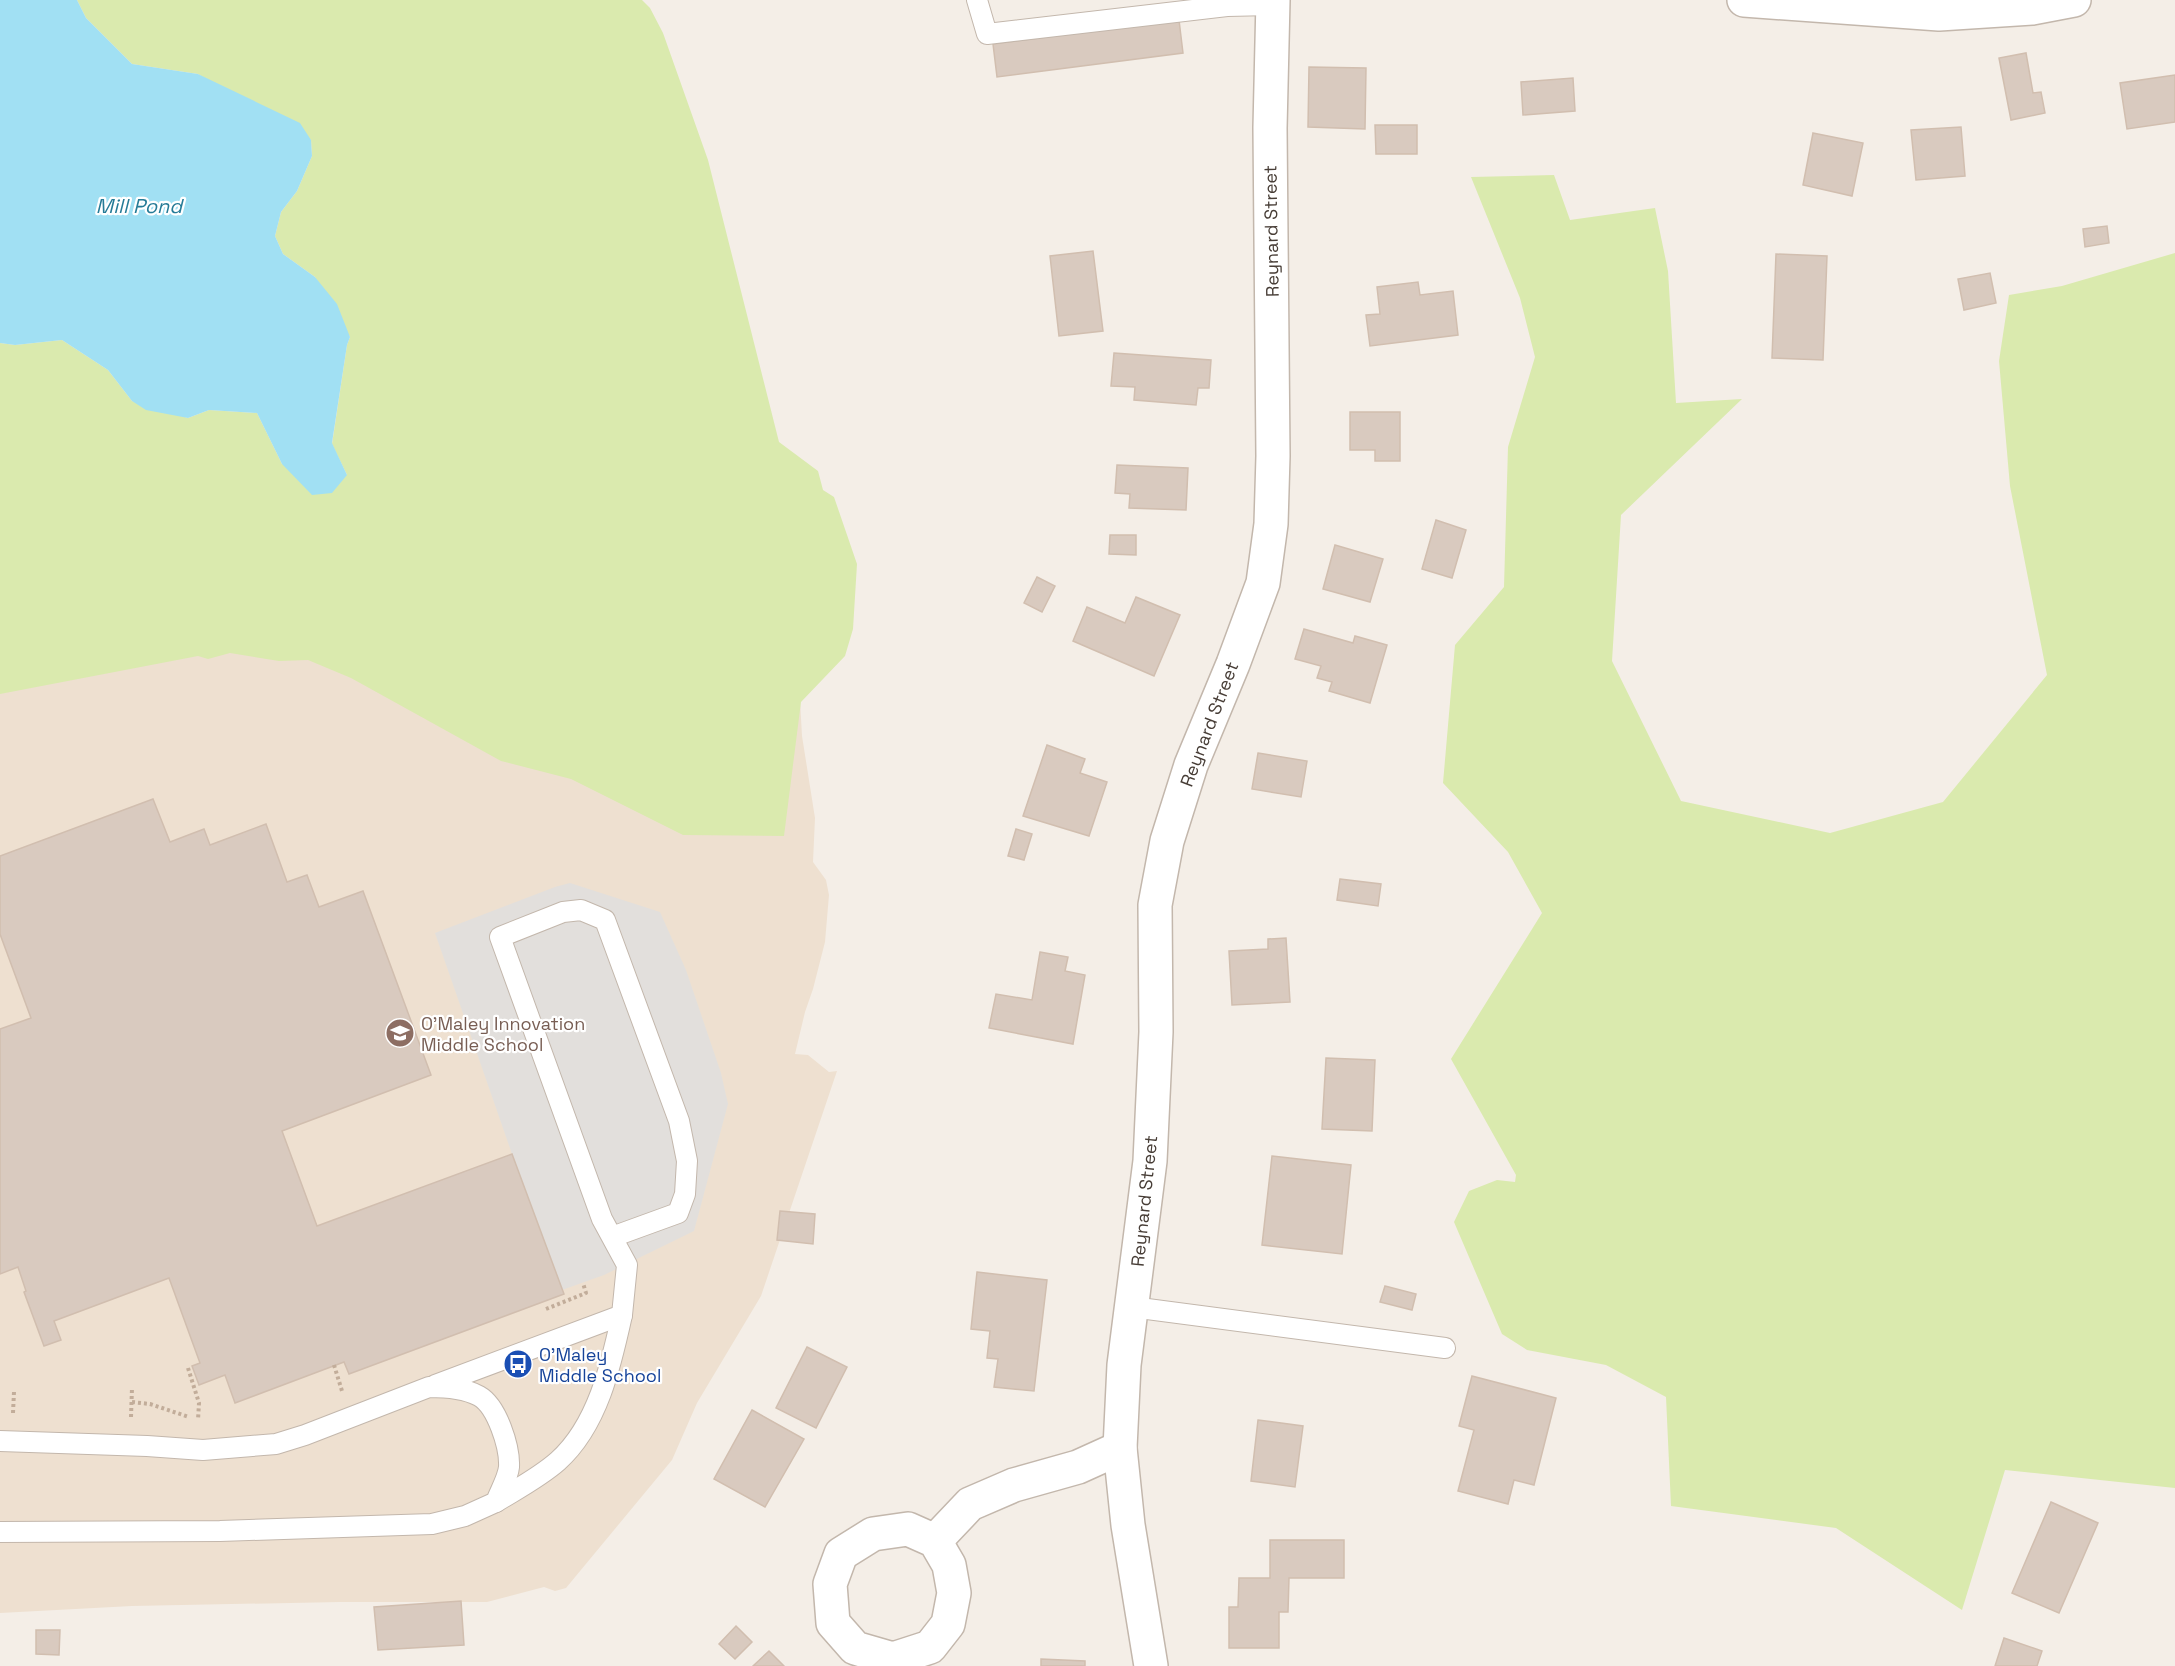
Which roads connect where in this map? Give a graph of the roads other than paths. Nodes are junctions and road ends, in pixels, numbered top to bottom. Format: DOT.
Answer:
graph roads {
  1 [pos="977,0"];
  2 [pos="1744,0"];
  3 [pos="2074,0"];
  4 [pos="1273,2"];
  5 [pos="612,1237"];
  6 [pos="1132,1307"];
  7 [pos="622,1315"];
  8 [pos="1445,1347"];
  9 [pos="429,1387"];
  10 [pos="0,1441"];
  11 [pos="1120,1448"];
  12 [pos="496,1502"];
  13 [pos="0,1532"];
  14 [pos="935,1541"];
  15 [pos="1151,1666"];
  1 -- 4 [label="lane"];
  2 -- 3 [label="street"];
  4 -- 6 [label="street, Reynard Street"];
  5 -- 5 [label="lane"];
  5 -- 7 [label="lane"];
  6 -- 8 [label="lane"];
  6 -- 11 [label="street, Reynard Street"];
  7 -- 9 [label="lane"];
  7 -- 12 [label="lane"];
  9 -- 10 [label="lane"];
  9 -- 12 [label="lane"];
  11 -- 14 [label="street"];
  11 -- 15 [label="street, Reynard Street"];
  12 -- 13 [label="lane"];
}
